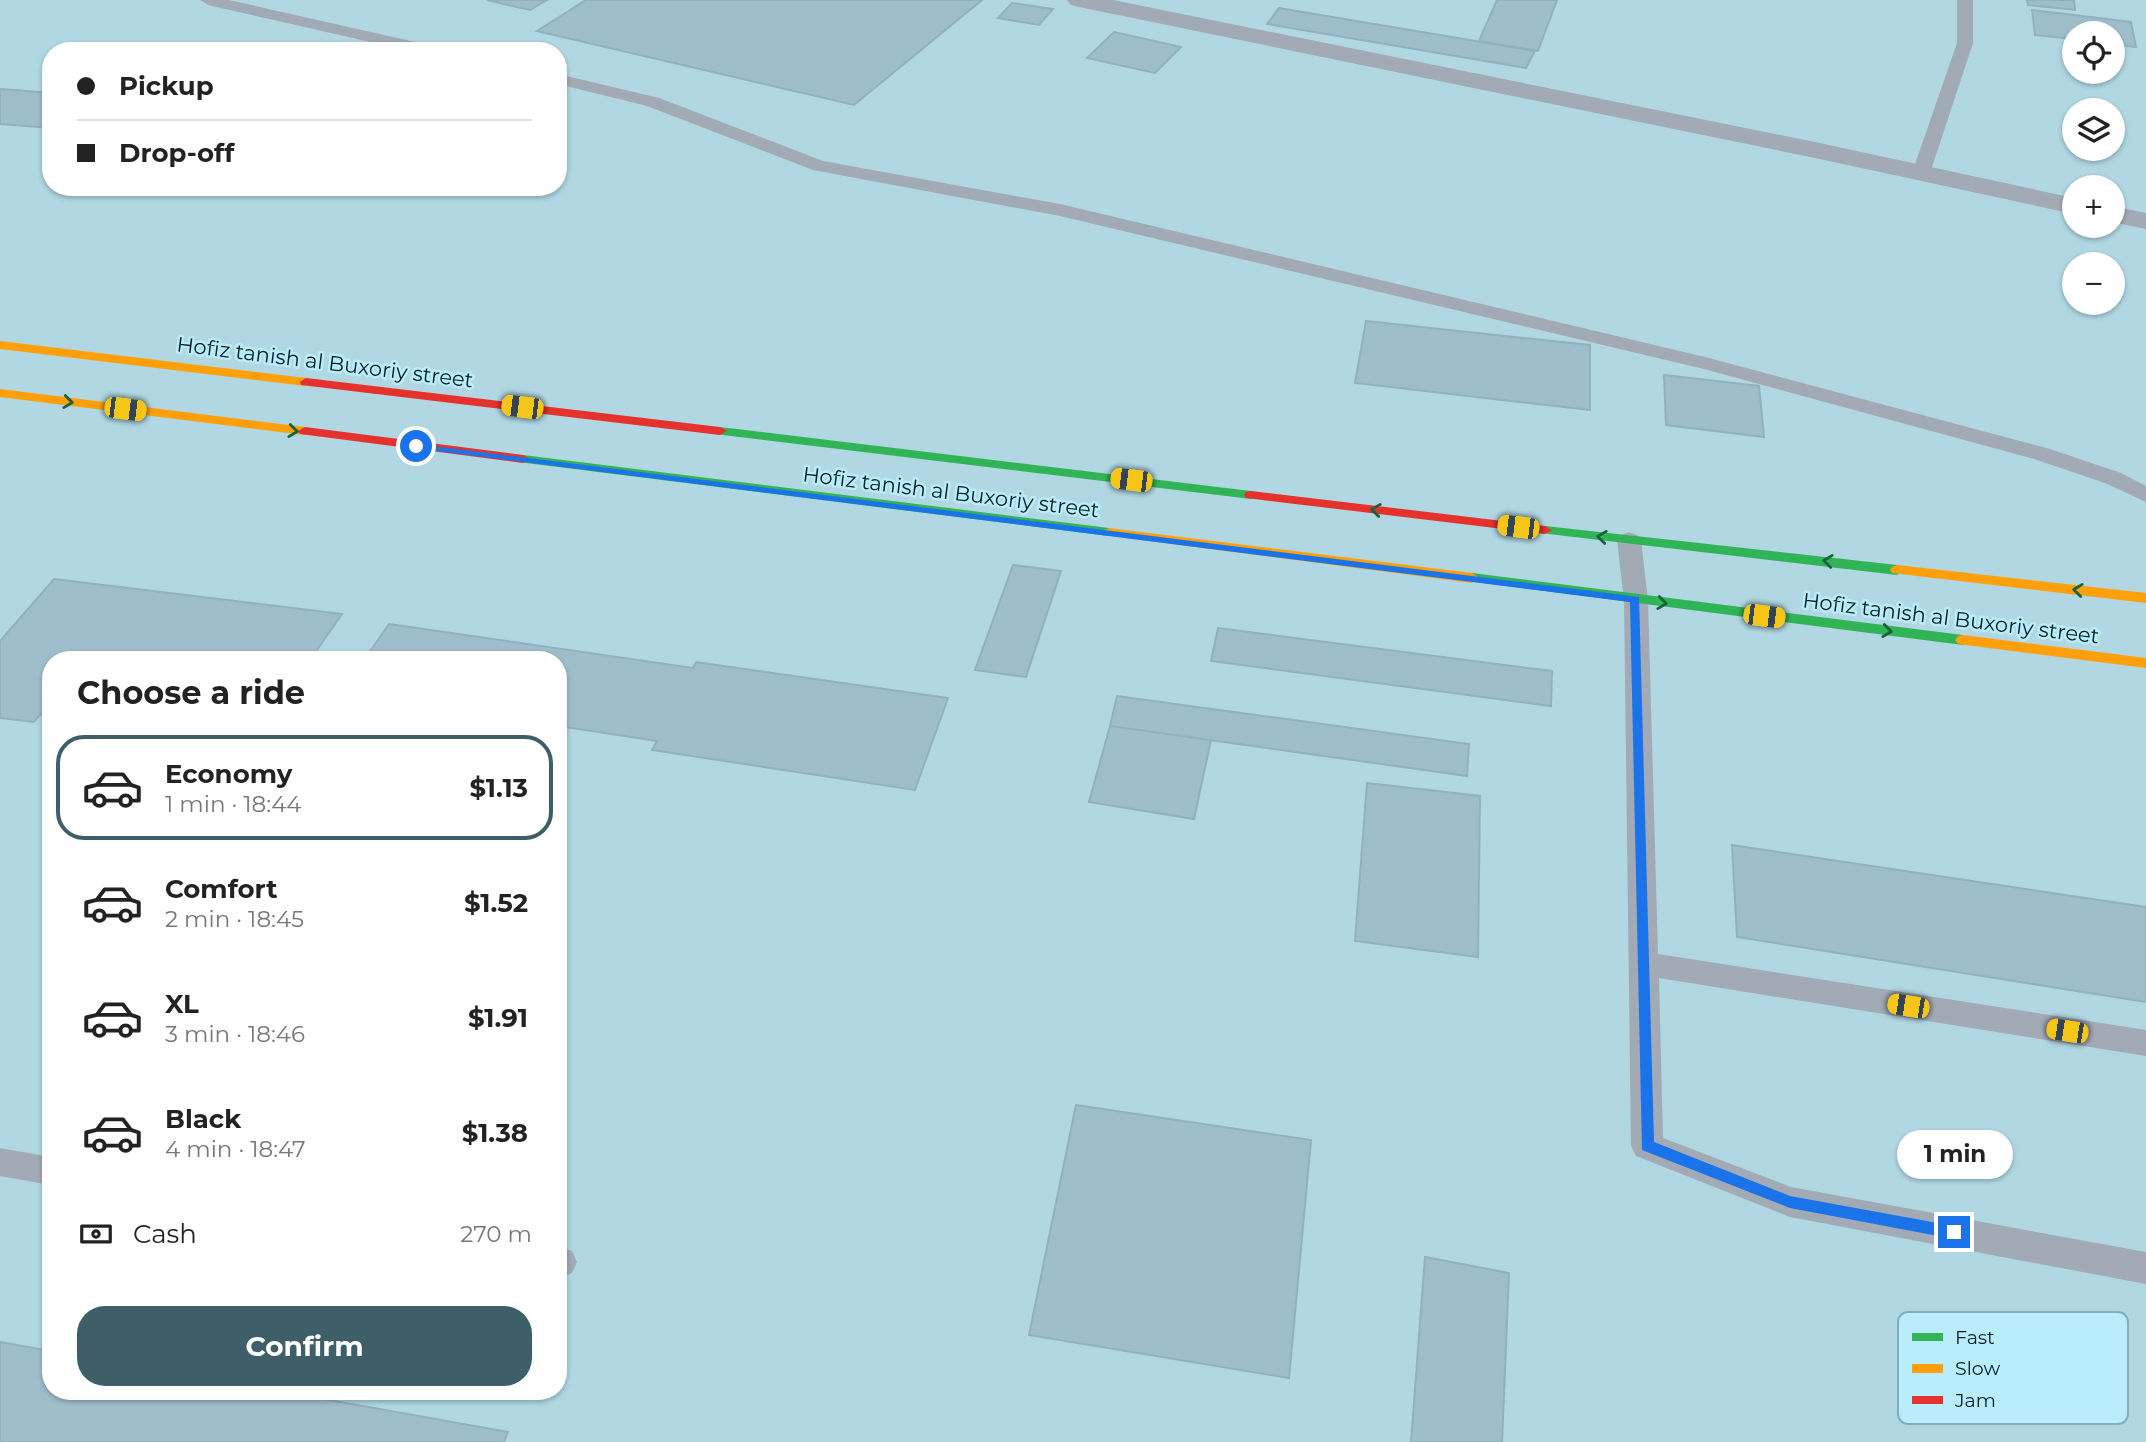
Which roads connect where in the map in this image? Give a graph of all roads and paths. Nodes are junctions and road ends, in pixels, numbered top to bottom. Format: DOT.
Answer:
graph roads {
  1 [pos="208,0"];
  2 [pos="1079,0"];
  3 [pos="1965,0"];
  4 [pos="393,42"];
  5 [pos="567,81"];
  6 [pos="1921,173"];
  7 [pos="2062,203"];
  8 [pos="2125,217"];
  9 [pos="2146,221"];
  10 [pos="0,345"];
  11 [pos="64,353"];
  12 [pos="0,393"];
  13 [pos="19,396"];
  14 [pos="2146,495"];
  15 [pos="1629,540"];
  16 [pos="2146,598"];
  17 [pos="1636,600"];
  18 [pos="2146,663"];
  19 [pos="1644,964"];
  20 [pos="2146,1043"];
  21 [pos="0,1162"];
  22 [pos="42,1169"];
  23 [pos="2146,1268"];
  1 -- 4 [label="lane"];
  2 -- 6 [label="street"];
  3 -- 6 [label="lane"];
  5 -- 14 [label="lane"];
  6 -- 7 [label="street"];
  8 -- 9 [label="street"];
  10 -- 11 [label="main road, Hofiz tanish al Buxoriy street"];
  11 -- 13 [label="main road"];
  15 -- 11 [label="main road, Hofiz tanish al Buxoriy street, one-way"];
  12 -- 13 [label="main road, Hofiz tanish al Buxoriy street"];
  13 -- 17 [label="main road, Hofiz tanish al Buxoriy street, one-way"];
  16 -- 15 [label="main road, Hofiz tanish al Buxoriy street, one-way"];
  15 -- 17 [label="lane"];
  17 -- 18 [label="main road, Hofiz tanish al Buxoriy street, one-way"];
  17 -- 19 [label="lane"];
  19 -- 20 [label="lane"];
  19 -- 23 [label="lane"];
  21 -- 22 [label="lane"];
}
